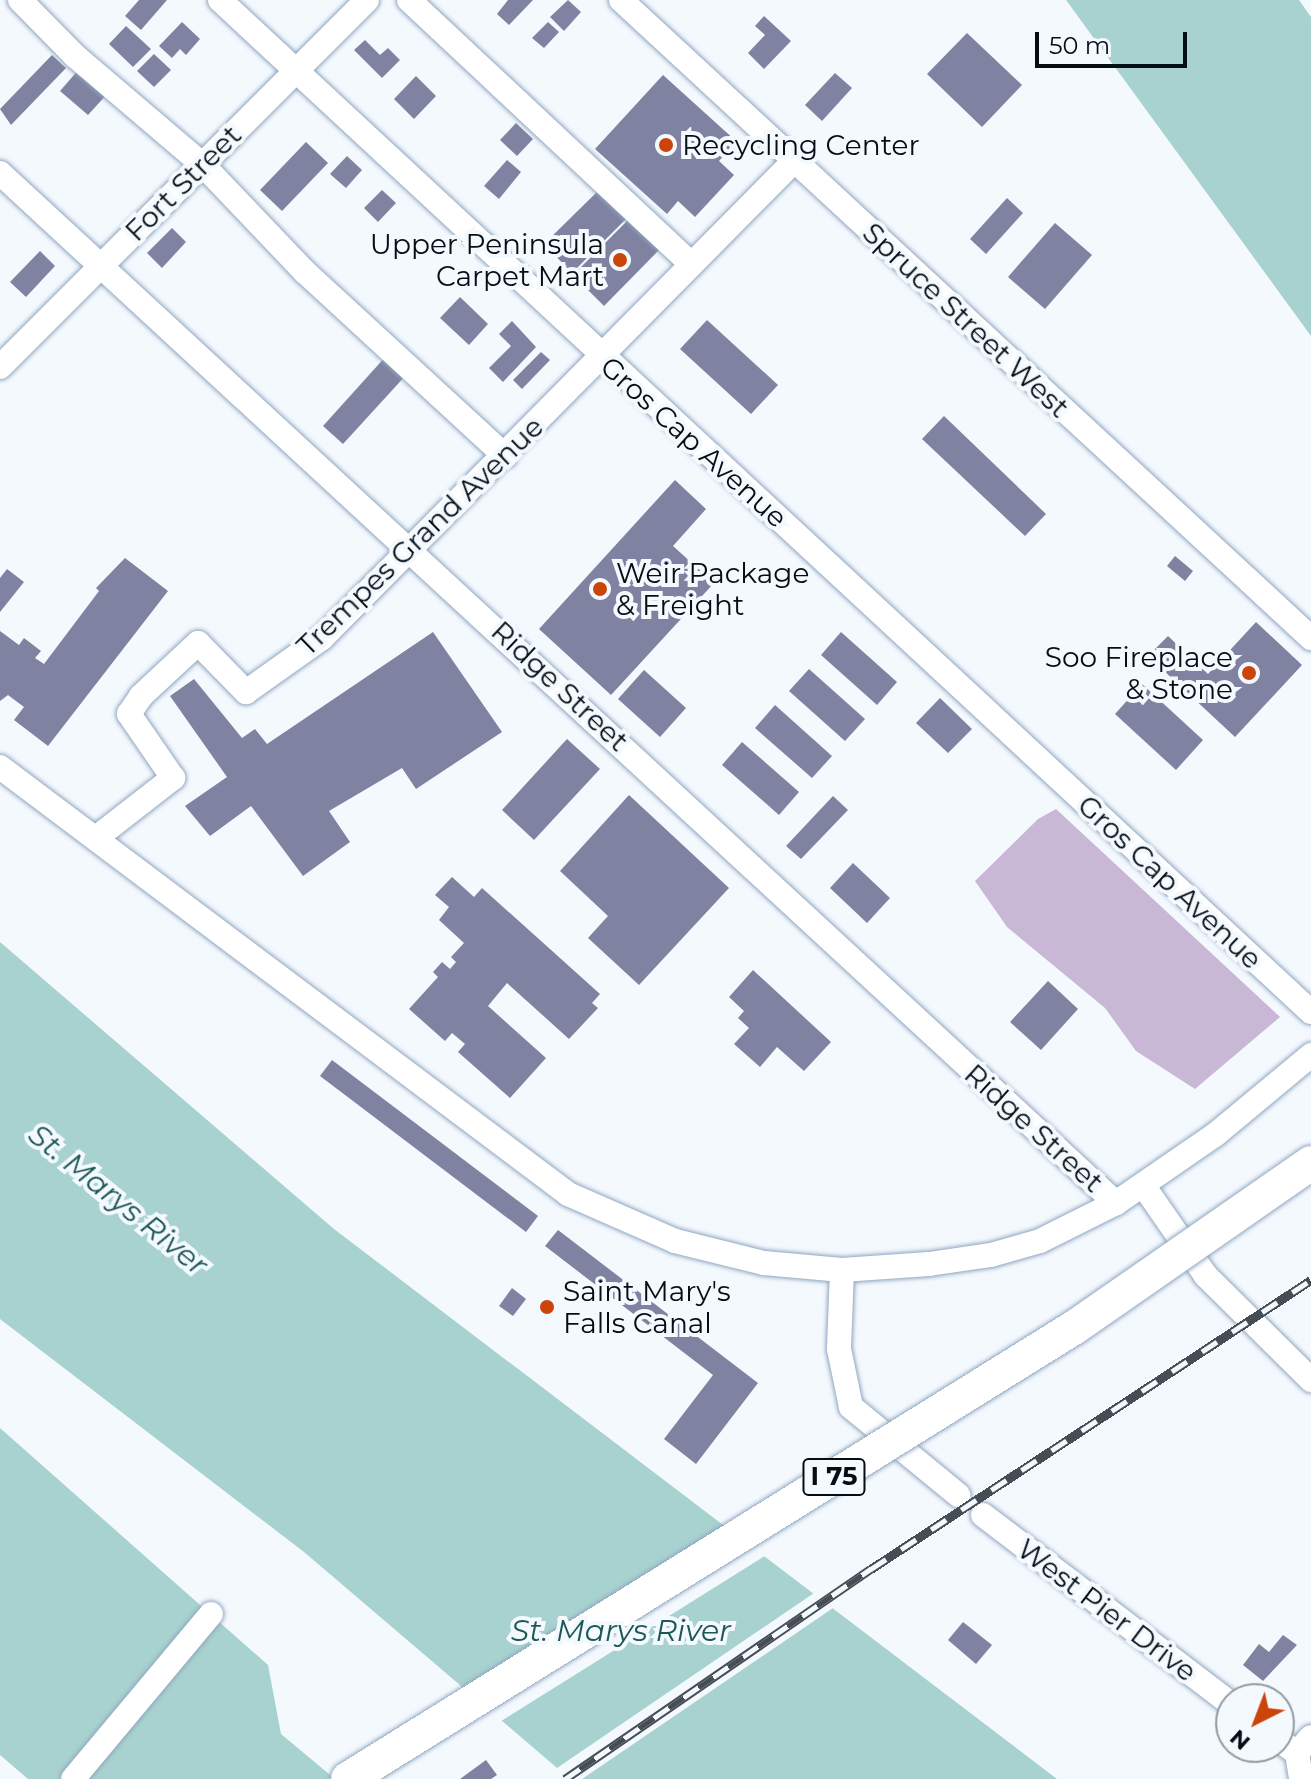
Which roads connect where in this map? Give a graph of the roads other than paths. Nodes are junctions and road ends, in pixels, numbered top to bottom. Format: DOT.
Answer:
graph roads {
  1 [pos="20,0"];
  2 [pos="220,0"];
  3 [pos="367,0"];
  4 [pos="409,0"];
  5 [pos="621,0"];
  6 [pos="295,70"];
  7 [pos="794,161"];
  8 [pos="202,164"];
  9 [pos="0,173"];
  10 [pos="690,263"];
  11 [pos="100,265"];
  12 [pos="601,357"];
  13 [pos="0,367"];
  14 [pos="505,456"];
  15 [pos="414,550"];
  16 [pos="1311,638"];
  17 [pos="0,767"];
  18 [pos="96,838"];
  19 [pos="1311,1012"];
  20 [pos="1311,1055"];
  21 [pos="1311,1163"];
  22 [pos="1143,1185"];
  23 [pos="1116,1203"];
  24 [pos="842,1270"];
  25 [pos="1311,1380"];
  26 [pos="958,1495"];
  27 [pos="983,1515"];
  28 [pos="211,1614"];
  29 [pos="1215,1692"];
  30 [pos="1296,1743"];
  31 [pos="73,1779"];
  32 [pos="348,1779"];
  33 [pos="1301,1779"];
  1 -- 8 [label="street"];
  2 -- 6 [label="street, Gros Cap Avenue"];
  3 -- 6 [label="street, Fort Street"];
  4 -- 10 [label="street"];
  5 -- 7 [label="street, Spruce Street West"];
  6 -- 8 [label="street, Fort Street"];
  6 -- 12 [label="street, Gros Cap Avenue"];
  7 -- 10 [label="street, Trempes Grand Avenue"];
  7 -- 16 [label="street, Spruce Street West"];
  8 -- 11 [label="street, Fort Street"];
  8 -- 14 [label="street"];
  9 -- 11 [label="street, Ridge Street"];
  10 -- 12 [label="street, Trempes Grand Avenue"];
  11 -- 13 [label="street, Fort Street"];
  11 -- 15 [label="street, Ridge Street"];
  12 -- 14 [label="street, Trempes Grand Avenue"];
  12 -- 19 [label="street, Gros Cap Avenue"];
  14 -- 15 [label="street, Trempes Grand Avenue"];
  15 -- 18 [label="street, Trempes Grand Avenue"];
  15 -- 23 [label="street, Ridge Street"];
  17 -- 18 [label="street"];
  18 -- 24 [label="street"];
  20 -- 22 [label="street"];
  21 -- 32 [label="highway, I 75, bridge"];
  22 -- 23 [label="street"];
  22 -- 25 [label="street"];
  23 -- 24 [label="street"];
  24 -- 26 [label="street"];
  27 -- 29 [label="street, West Pier Drive"];
  28 -- 31 [label="street"];
  30 -- 33 [label="street"];
}
